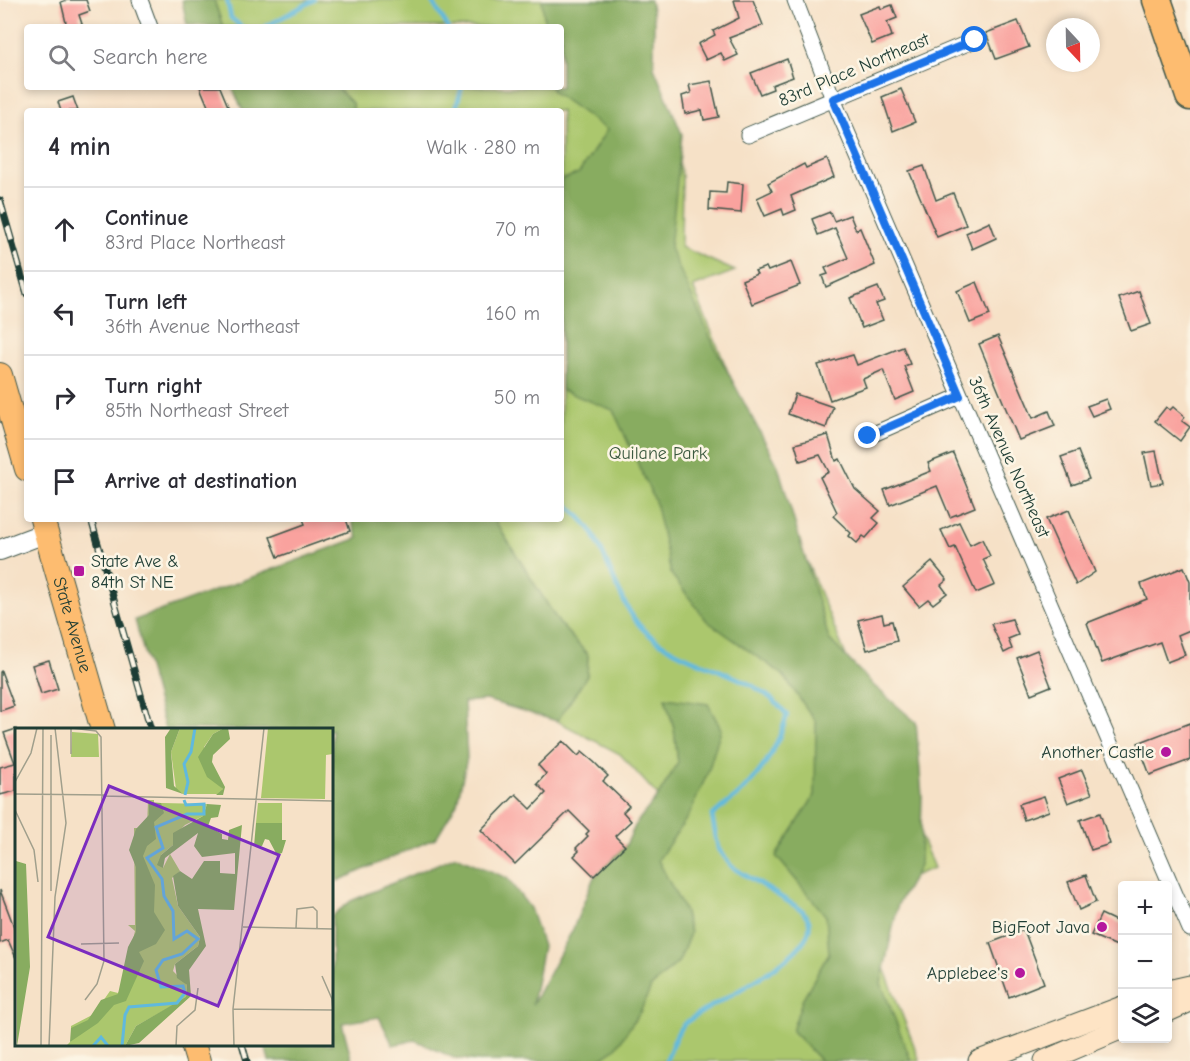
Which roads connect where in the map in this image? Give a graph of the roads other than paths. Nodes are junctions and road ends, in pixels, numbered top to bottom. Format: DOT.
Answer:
graph roads {
  1 [pos="140,0"];
  2 [pos="795,0"];
  3 [pos="1157,0"];
  4 [pos="1171,0"];
  5 [pos="149,24"];
  6 [pos="975,40"];
  7 [pos="1190,48"];
  8 [pos="1190,96"];
  9 [pos="833,99"];
  10 [pos="748,135"];
  11 [pos="0,375"];
  12 [pos="960,396"];
  13 [pos="868,436"];
  14 [pos="24,459"];
  15 [pos="44,526"];
  16 [pos="0,550"];
  17 [pos="102,728"];
  18 [pos="1190,928"];
  19 [pos="1190,986"];
  20 [pos="1172,990"];
  21 [pos="1190,1001"];
  22 [pos="1118,1009"];
  23 [pos="1172,1009"];
  24 [pos="1118,1030"];
  25 [pos="1061,1031"];
  26 [pos="194,1046"];
  27 [pos="198,1061"];
  28 [pos="979,1061"];
  29 [pos="1012,1061"];
  30 [pos="1045,1061"];
  1 -- 5 [label="street"];
  2 -- 9 [label="street, 36th Avenue Northeast"];
  3 -- 8 [label="highway"];
  4 -- 7 [label="highway"];
  6 -- 9 [label="street, 83rd Place Northeast"];
  9 -- 10 [label="street, 83rd Place Northeast"];
  9 -- 12 [label="street, 36th Avenue Northeast"];
  11 -- 14 [label="main road"];
  12 -- 13 [label="street"];
  12 -- 18 [label="street, 36th Avenue Northeast"];
  15 -- 16 [label="street"];
  15 -- 17 [label="main road, State Avenue"];
  19 -- 20 [label="main road"];
  21 -- 23 [label="main road"];
  22 -- 25 [label="main road"];
  24 -- 30 [label="main road"];
  25 -- 28 [label="main road"];
  25 -- 29 [label="main road"];
  26 -- 27 [label="main road"];
}
